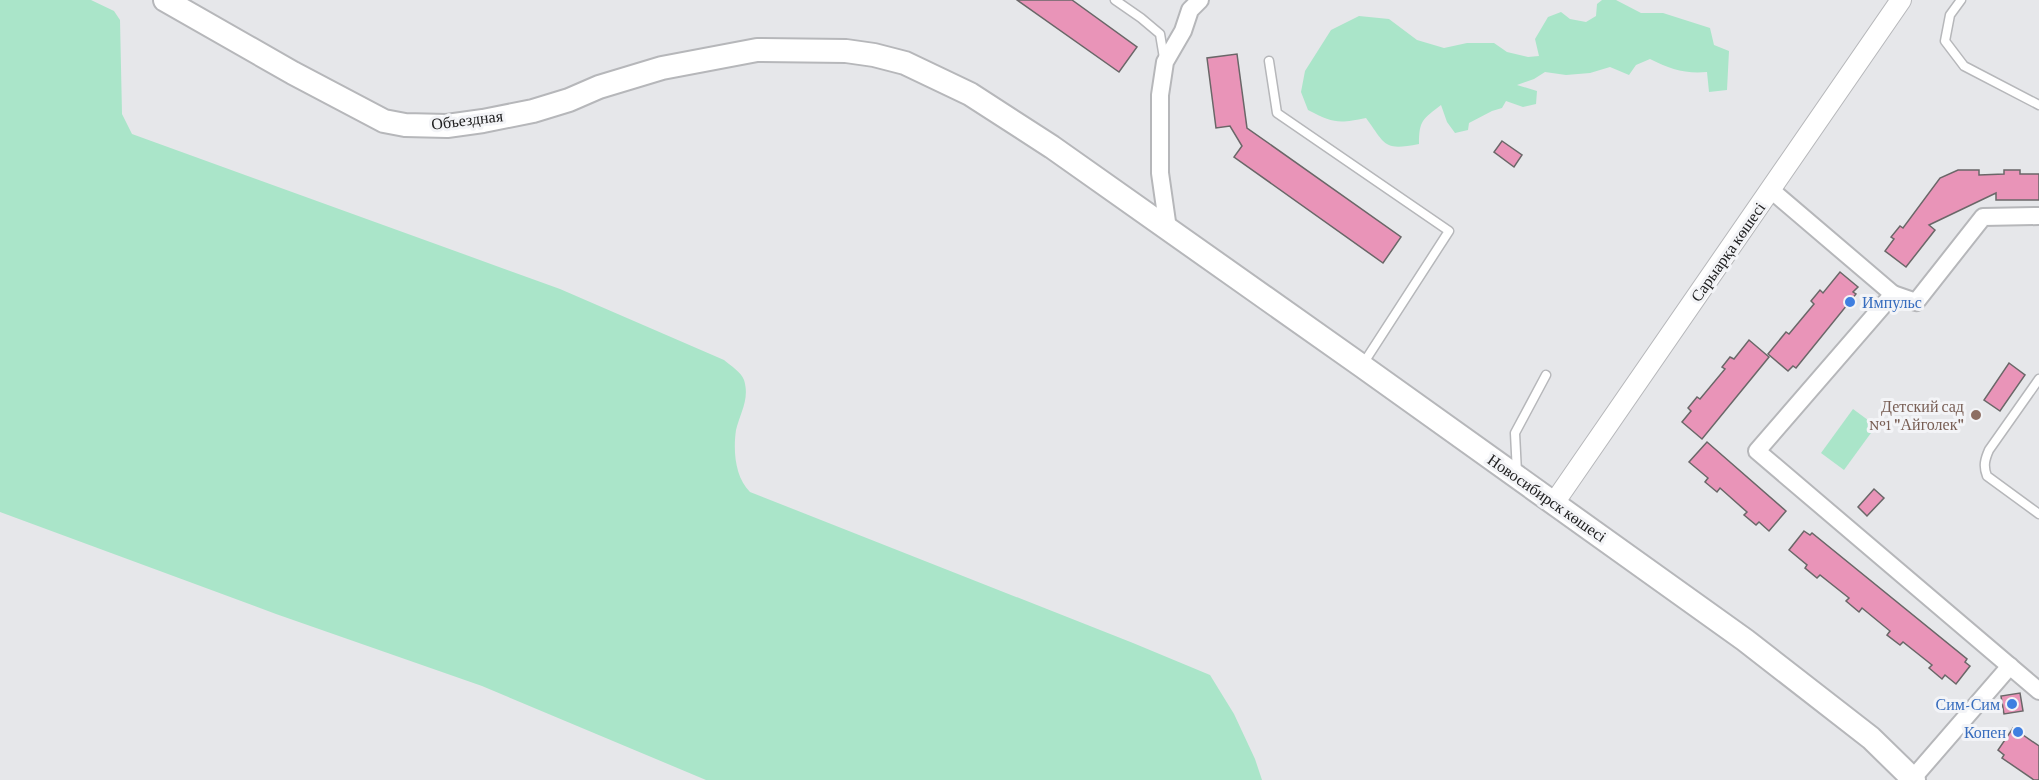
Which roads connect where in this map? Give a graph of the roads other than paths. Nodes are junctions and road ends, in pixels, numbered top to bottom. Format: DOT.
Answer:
graph roads {
  1 [pos="165,0"];
  2 [pos="1115,0"];
  3 [pos="1200,0"];
  4 [pos="1901,0"];
  5 [pos="1961,0"];
  6 [pos="1269,61"];
  7 [pos="1165,62"];
  8 [pos="2039,105"];
  9 [pos="1771,190"];
  10 [pos="2039,216"];
  11 [pos="1168,229"];
  12 [pos="1893,294"];
  13 [pos="1362,366"];
  14 [pos="1546,375"];
  15 [pos="2039,379"];
  16 [pos="1517,477"];
  17 [pos="1554,503"];
  18 [pos="2039,514"];
  19 [pos="2010,666"];
  20 [pos="2039,691"];
  21 [pos="1914,779"];
  1 -- 11 [label="main road, Объездная"];
  2 -- 7 [label="lane"];
  3 -- 7 [label="street"];
  4 -- 9 [label="street, Сарыарқа көшесі"];
  5 -- 8 [label="lane"];
  6 -- 13 [label="lane"];
  7 -- 11 [label="street"];
  9 -- 12 [label="street"];
  9 -- 17 [label="street, Сарыарқа көшесі"];
  10 -- 12 [label="street"];
  11 -- 13 [label="main road, Новосибирск көшесі"];
  12 -- 19 [label="street"];
  13 -- 16 [label="main road, Новосибирск көшесі"];
  14 -- 16 [label="lane"];
  15 -- 18 [label="lane"];
  16 -- 17 [label="main road, Новосибирск көшесі"];
  17 -- 21 [label="main road, Новосибирск көшесі"];
  19 -- 20 [label="street"];
  19 -- 21 [label="street"];
}
